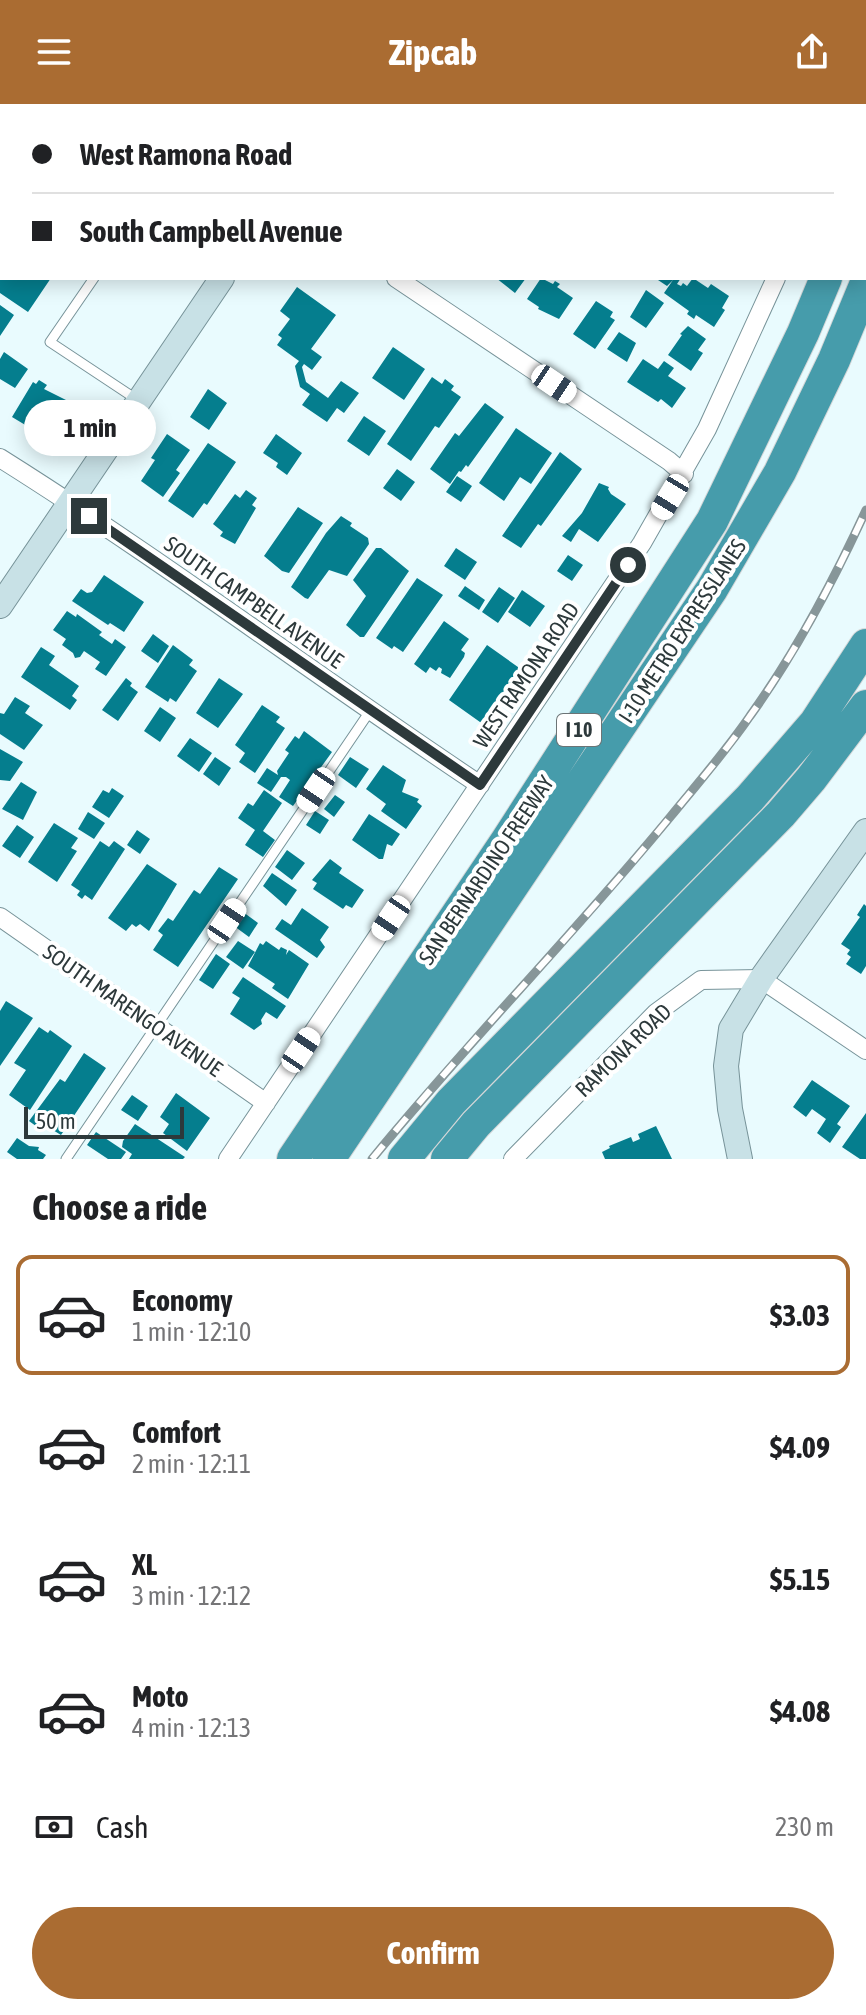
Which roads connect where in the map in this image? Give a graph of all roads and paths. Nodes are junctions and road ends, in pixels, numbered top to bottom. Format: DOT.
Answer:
graph roads {
  1 [pos="93,280"];
  2 [pos="221,280"];
  3 [pos="399,280"];
  4 [pos="775,280"];
  5 [pos="825,280"];
  6 [pos="866,283"];
  7 [pos="140,402"];
  8 [pos="0,458"];
  9 [pos="684,474"];
  10 [pos="71,503"];
  11 [pos="0,606"];
  12 [pos="866,645"];
  13 [pos="866,706"];
  14 [pos="370,711"];
  15 [pos="480,785"];
  16 [pos="866,831"];
  17 [pos="0,917"];
  18 [pos="761,979"];
  19 [pos="156,1027"];
  20 [pos="866,1050"];
  21 [pos="266,1103"];
  22 [pos="66,1159"];
  23 [pos="228,1159"];
  24 [pos="293,1159"];
  25 [pos="329,1159"];
  26 [pos="404,1159"];
  27 [pos="447,1159"];
  28 [pos="513,1159"];
  29 [pos="740,1159"];
  1 -- 7 [label="lane"];
  2 -- 7 [label="street"];
  3 -- 9 [label="street"];
  4 -- 9 [label="street, WEST RAMONA ROAD"];
  5 -- 24 [label="highway, SAN BERNARDINO FREEWAY / I 10"];
  6 -- 25 [label="highway, I-10 METRO EXPRESSLANES"];
  7 -- 10 [label="street"];
  8 -- 10 [label="street, SOUTH CAMPBELL AVENUE"];
  9 -- 15 [label="street, WEST RAMONA ROAD"];
  10 -- 11 [label="street"];
  10 -- 14 [label="street, SOUTH CAMPBELL AVENUE"];
  12 -- 26 [label="highway"];
  13 -- 27 [label="highway"];
  14 -- 15 [label="street, SOUTH CAMPBELL AVENUE"];
  14 -- 19 [label="lane"];
  15 -- 21 [label="street, WEST RAMONA ROAD"];
  16 -- 18 [label="street"];
  17 -- 19 [label="street, SOUTH MARENGO AVENUE"];
  18 -- 20 [label="street"];
  18 -- 28 [label="street, RAMONA ROAD"];
  18 -- 29 [label="street"];
  19 -- 21 [label="street, SOUTH MARENGO AVENUE"];
  19 -- 22 [label="lane"];
  21 -- 23 [label="street, WEST RAMONA ROAD"];
}
